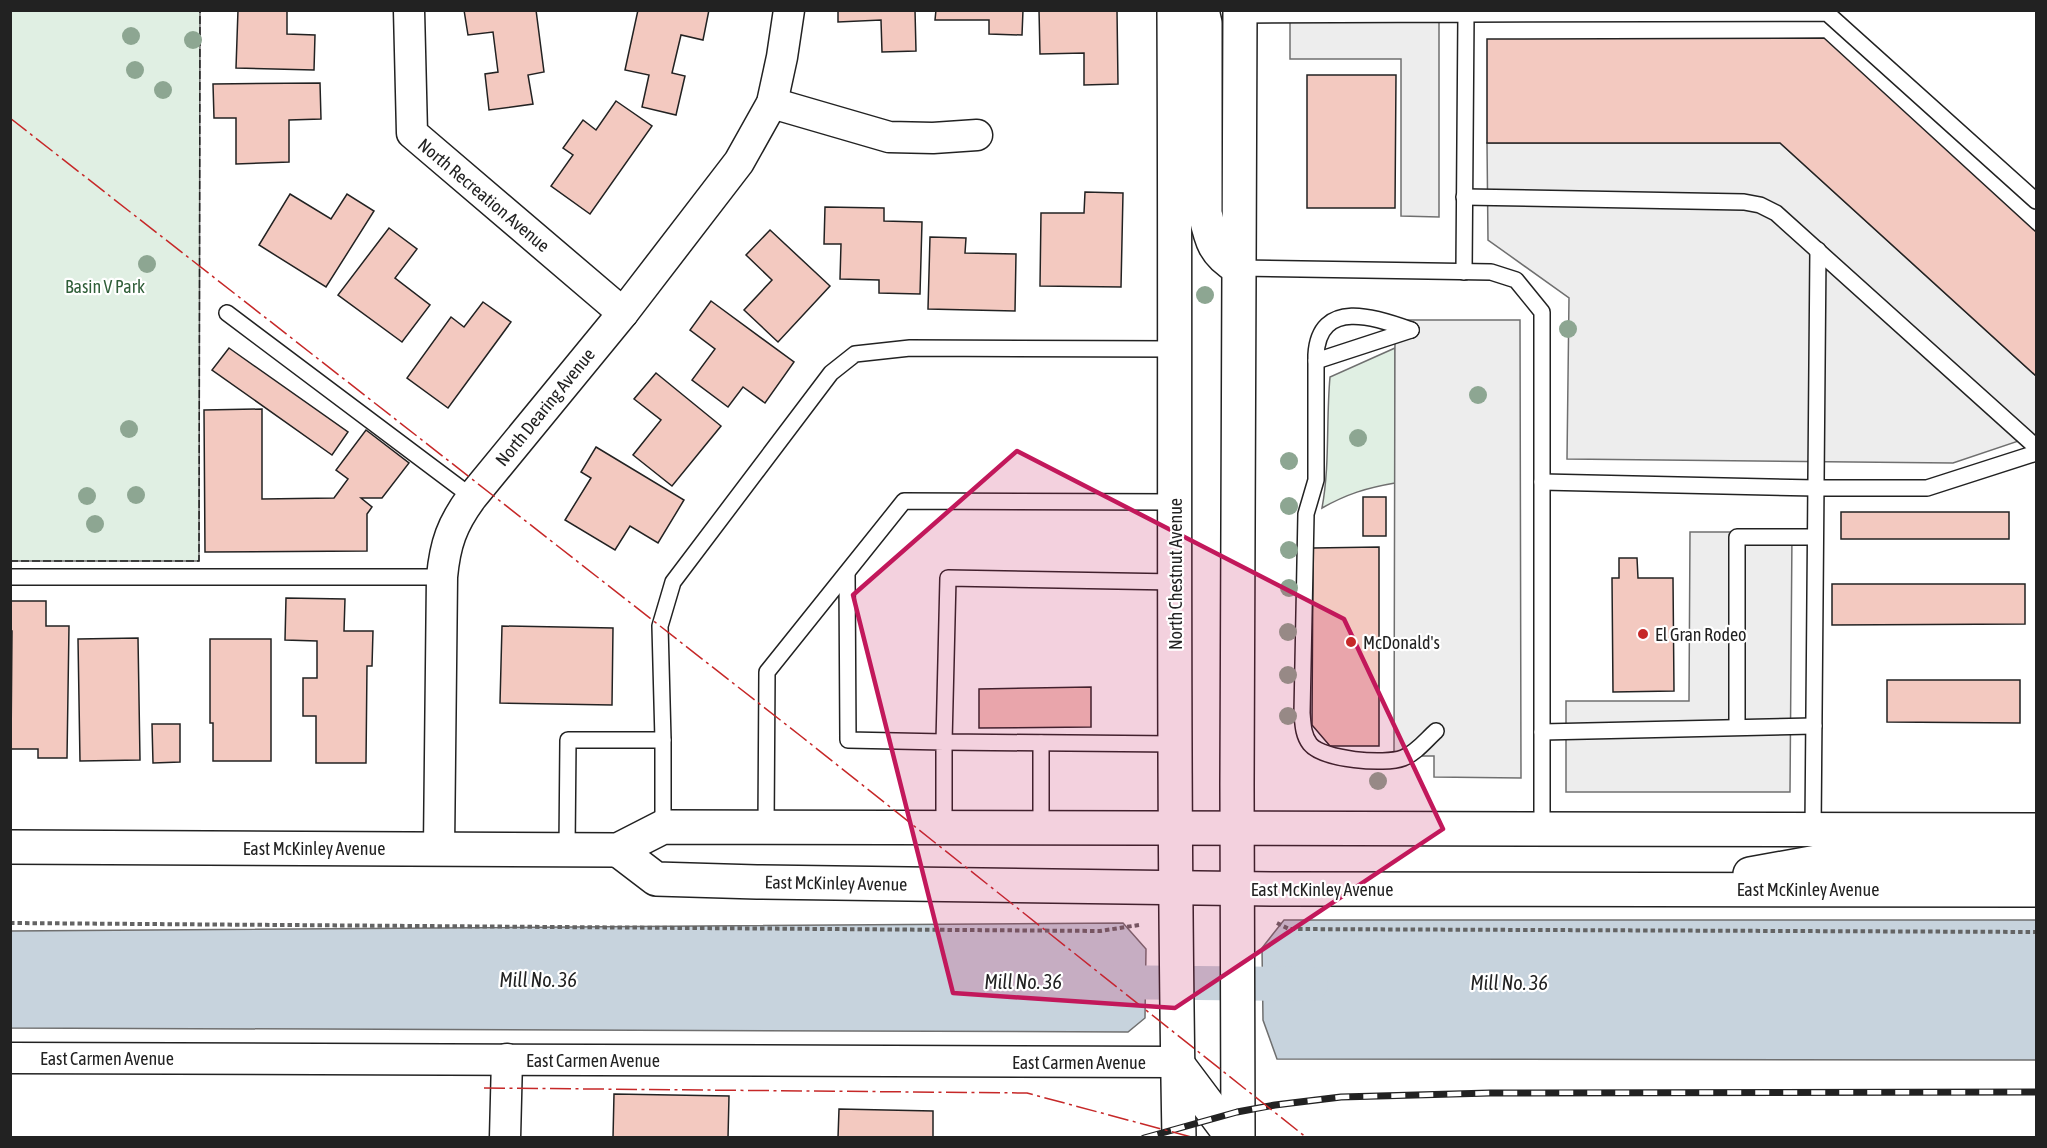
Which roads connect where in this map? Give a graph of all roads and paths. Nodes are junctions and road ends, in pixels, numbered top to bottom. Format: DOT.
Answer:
graph roads {
  1 [pos="409,10"];
  2 [pos="789,10"];
  3 [pos="1174,10"];
  4 [pos="1202,10"];
  5 [pos="1240,13"];
  6 [pos="1466,14"];
  7 [pos="772,103"];
  8 [pos="977,135"];
  9 [pos="1464,197"];
  10 [pos="2037,201"];
  11 [pos="1818,250"];
  12 [pos="1239,268"];
  13 [pos="1464,272"];
  14 [pos="227,313"];
  15 [pos="622,313"];
  16 [pos="1176,349"];
  17 [pos="1316,361"];
  18 [pos="2037,447"];
  19 [pos="2037,453"];
  20 [pos="1542,482"];
  21 [pos="1816,488"];
  22 [pos="472,497"];
  23 [pos="1175,502"];
  24 [pos="1815,537"];
  25 [pos="847,574"];
  26 [pos="10,577"];
  27 [pos="442,577"];
  28 [pos="1175,582"];
  29 [pos="1814,726"];
  30 [pos="1737,727"];
  31 [pos="1436,731"];
  32 [pos="1542,732"];
  33 [pos="663,740"];
  34 [pos="944,742"];
  35 [pos="1041,743"];
  36 [pos="1174,744"];
  37 [pos="663,827"];
  38 [pos="766,828"];
  39 [pos="944,828"];
  40 [pos="1041,829"];
  41 [pos="1237,829"];
  42 [pos="1175,830"];
  43 [pos="1542,830"];
  44 [pos="1813,830"];
  45 [pos="2037,830"];
  46 [pos="10,848"];
  47 [pos="439,848"];
  48 [pos="567,850"];
  49 [pos="618,850"];
  50 [pos="2037,859"];
  51 [pos="1175,888"];
  52 [pos="1237,888"];
  53 [pos="1671,889"];
  54 [pos="2037,890"];
  55 [pos="1274,922"];
  56 [pos="10,923"];
  57 [pos="1138,925"];
  58 [pos="2037,932"];
  59 [pos="10,1058"];
  60 [pos="507,1059"];
  61 [pos="1176,1062"];
  62 [pos="505,1137"];
  63 [pos="1179,1137"];
  64 [pos="1235,1137"];
  1 -- 15 [label="street, North Recreation Avenue"];
  2 -- 7 [label="street, North Dearing Avenue"];
  3 -- 16 [label="main road, North Chestnut Avenue"];
  4 -- 12 [label="main road"];
  5 -- 6 [label="lane"];
  5 -- 12 [label="main road"];
  6 -- 9 [label="lane"];
  6 -- 10 [label="lane"];
  7 -- 8 [label="street"];
  7 -- 15 [label="street, North Dearing Avenue"];
  9 -- 11 [label="lane"];
  9 -- 13 [label="lane"];
  11 -- 18 [label="lane"];
  11 -- 21 [label="lane"];
  12 -- 13 [label="lane"];
  12 -- 41 [label="main road"];
  13 -- 20 [label="lane"];
  14 -- 22 [label="lane"];
  15 -- 22 [label="street, North Dearing Avenue"];
  16 -- 23 [label="main road, North Chestnut Avenue"];
  16 -- 33 [label="lane"];
  17 -- 17 [label="lane"];
  17 -- 31 [label="lane"];
  19 -- 21 [label="lane"];
  20 -- 21 [label="lane"];
  20 -- 32 [label="lane"];
  21 -- 24 [label="lane"];
  22 -- 27 [label="street, North Dearing Avenue"];
  23 -- 25 [label="lane"];
  23 -- 28 [label="main road, North Chestnut Avenue"];
  24 -- 29 [label="lane"];
  24 -- 30 [label="lane"];
  25 -- 34 [label="lane"];
  25 -- 38 [label="lane"];
  26 -- 27 [label="lane"];
  27 -- 47 [label="street, North Dearing Avenue"];
  28 -- 34 [label="lane"];
  28 -- 36 [label="main road, North Chestnut Avenue"];
  29 -- 30 [label="lane"];
  29 -- 44 [label="lane"];
  30 -- 32 [label="lane"];
  32 -- 43 [label="lane"];
  33 -- 37 [label="lane"];
  33 -- 48 [label="lane"];
  34 -- 35 [label="lane"];
  34 -- 39 [label="lane"];
  35 -- 36 [label="lane"];
  35 -- 40 [label="lane"];
  36 -- 42 [label="main road, North Chestnut Avenue"];
  37 -- 38 [label="main road, East McKinley Avenue"];
  37 -- 49 [label="main road, East McKinley Avenue"];
  38 -- 39 [label="main road, East McKinley Avenue"];
  39 -- 40 [label="main road, East McKinley Avenue"];
  40 -- 42 [label="main road, East McKinley Avenue"];
  41 -- 42 [label="main road, East McKinley Avenue"];
  41 -- 43 [label="main road, East McKinley Avenue"];
  41 -- 52 [label="main road"];
  42 -- 51 [label="main road, North Chestnut Avenue"];
  43 -- 44 [label="main road, East McKinley Avenue"];
  44 -- 45 [label="main road, East McKinley Avenue"];
  46 -- 47 [label="main road, East McKinley Avenue"];
  47 -- 48 [label="main road, East McKinley Avenue"];
  48 -- 49 [label="main road, East McKinley Avenue"];
  49 -- 51 [label="main road, East McKinley Avenue"];
  50 -- 53 [label="main road"];
  51 -- 52 [label="main road, East McKinley Avenue"];
  51 -- 61 [label="main road, North Chestnut Avenue"];
  52 -- 53 [label="main road, East McKinley Avenue"];
  52 -- 64 [label="main road"];
  53 -- 54 [label="main road, East McKinley Avenue"];
  55 -- 58 [label="path"];
  56 -- 57 [label="path"];
  59 -- 60 [label="street, East Carmen Avenue"];
  60 -- 61 [label="street, East Carmen Avenue"];
  60 -- 62 [label="street"];
  61 -- 63 [label="main road, North Chestnut Avenue"];
  61 -- 64 [label="main road"];
}
